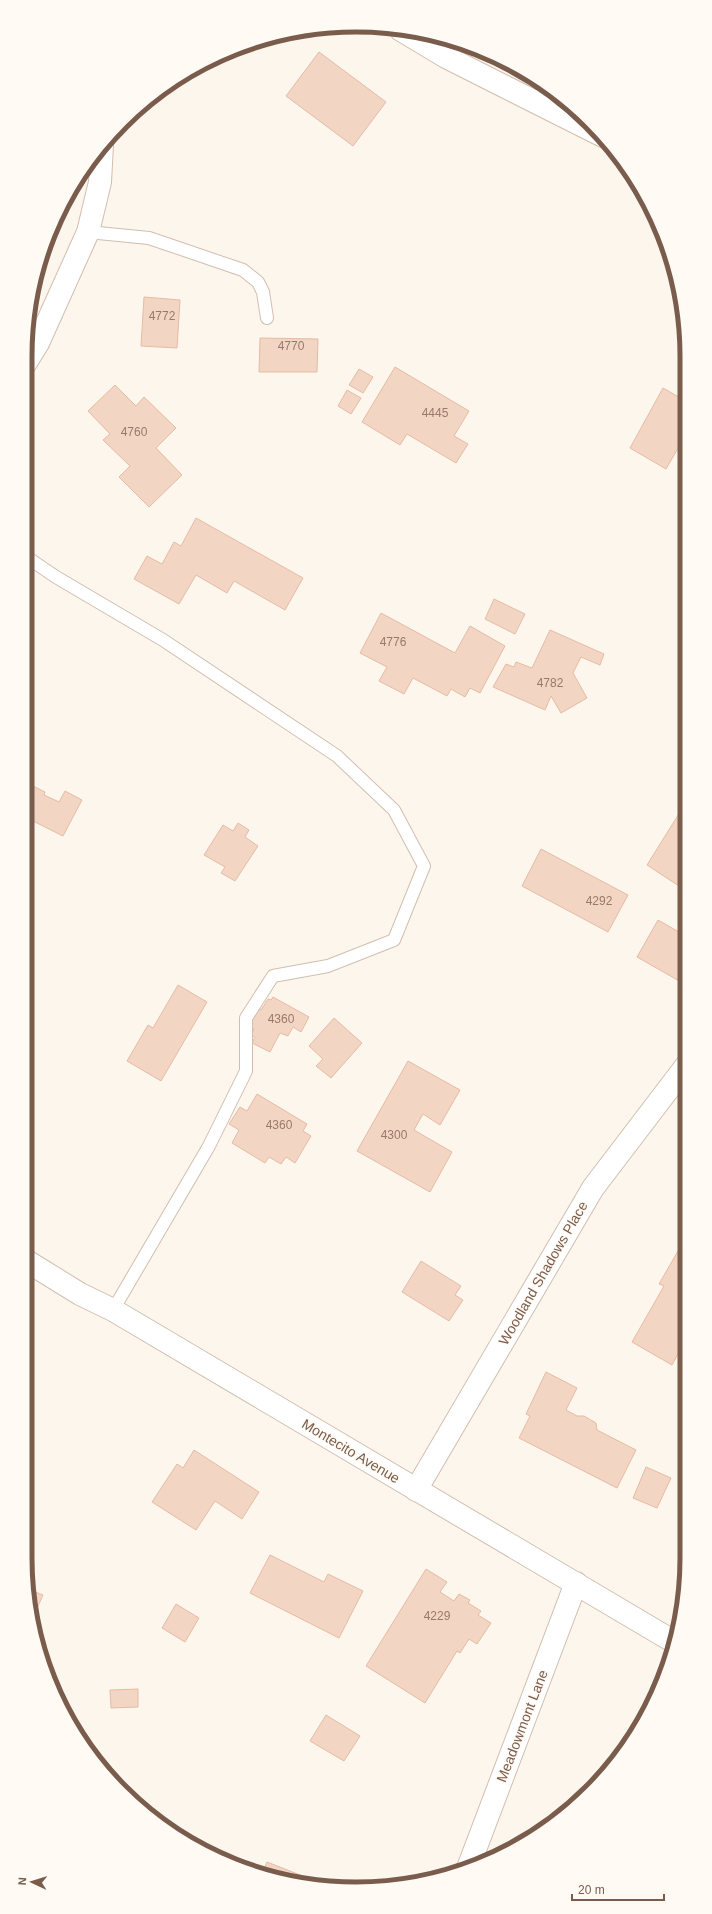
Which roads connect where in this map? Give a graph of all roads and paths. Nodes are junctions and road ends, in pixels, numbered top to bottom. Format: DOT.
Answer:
graph roads {
  1 [pos="413,37"];
  2 [pos="541,94"];
  3 [pos="575,117"];
  4 [pos="101,156"];
  5 [pos="88,232"];
  6 [pos="267,318"];
  7 [pos="32,352"];
  8 [pos="32,561"];
  9 [pos="680,1074"];
  10 [pos="32,1264"];
  11 [pos="113,1310"];
  12 [pos="416,1490"];
  13 [pos="576,1583"];
  14 [pos="670,1639"];
  15 [pos="471,1861"];
  1 -- 2 [label="street"];
  2 -- 3 [label="street"];
  4 -- 5 [label="street"];
  5 -- 6 [label="lane"];
  5 -- 7 [label="street"];
  8 -- 11 [label="lane"];
  9 -- 12 [label="street, Woodland Shadows Place"];
  10 -- 11 [label="street, Montecito Avenue"];
  11 -- 12 [label="street, Montecito Avenue"];
  12 -- 13 [label="street, Montecito Avenue"];
  13 -- 14 [label="street, Montecito Avenue"];
  13 -- 15 [label="street, Meadowmont Lane"];
}
